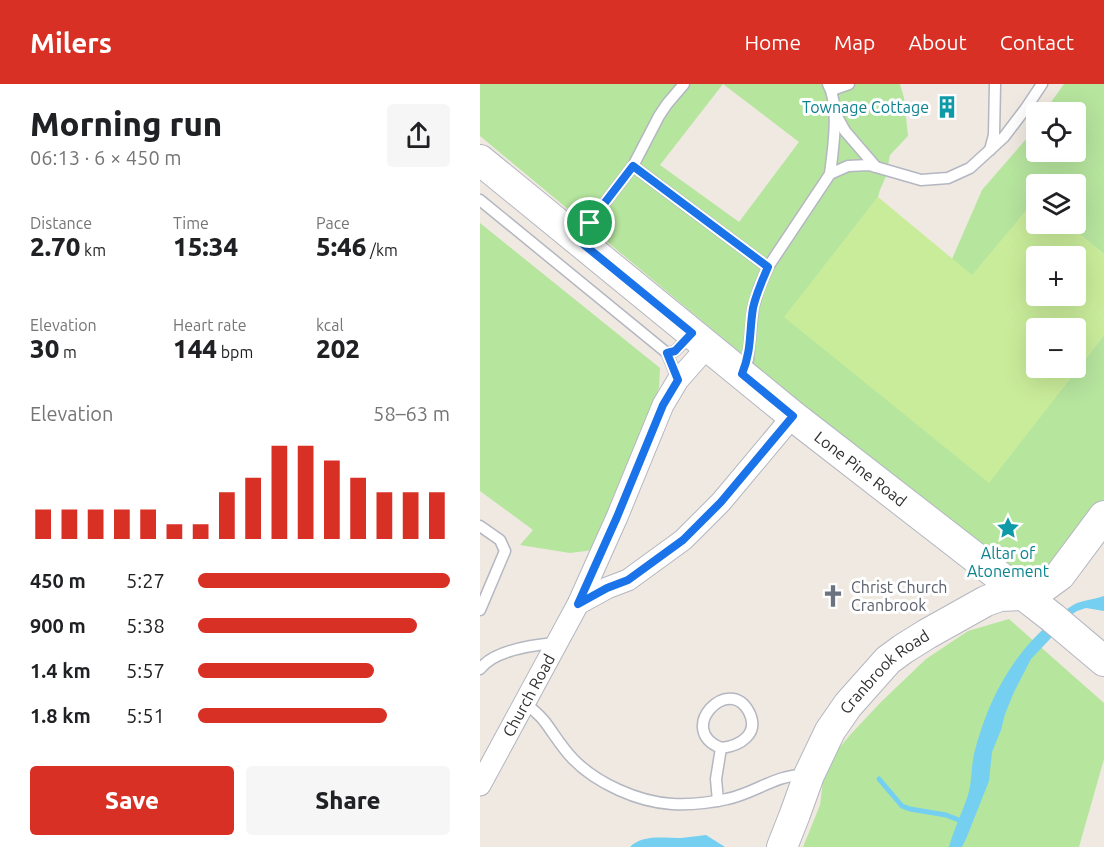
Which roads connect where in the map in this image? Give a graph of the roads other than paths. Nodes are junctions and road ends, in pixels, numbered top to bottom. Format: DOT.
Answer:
graph roads {
  1 [pos="684,84"];
  2 [pos="849,84"];
  3 [pos="995,84"];
  4 [pos="1042,84"];
  5 [pos="830,87"];
  6 [pos="835,113"];
  7 [pos="990,151"];
  8 [pos="480,160"];
  9 [pos="633,166"];
  10 [pos="876,167"];
  11 [pos="830,174"];
  12 [pos="480,200"];
  13 [pos="577,239"];
  14 [pos="768,267"];
  15 [pos="700,339"];
  16 [pos="667,353"];
  17 [pos="742,374"];
  18 [pos="678,380"];
  19 [pos="793,416"];
  20 [pos="1104,516"];
  21 [pos="480,526"];
  22 [pos="1023,595"];
  23 [pos="578,604"];
  24 [pos="480,610"];
  25 [pos="555,643"];
  26 [pos="1094,653"];
  27 [pos="482,663"];
  28 [pos="525,703"];
  29 [pos="721,748"];
  30 [pos="809,775"];
  31 [pos="480,785"];
  32 [pos="718,801"];
  33 [pos="782,847"];
  1 -- 9 [label="lane"];
  2 -- 5 [label="lane"];
  3 -- 7 [label="lane"];
  4 -- 7 [label="lane"];
  5 -- 6 [label="lane"];
  6 -- 10 [label="lane"];
  6 -- 11 [label="lane"];
  7 -- 10 [label="lane"];
  8 -- 13 [label="street, Lone Pine Road"];
  9 -- 13 [label="lane"];
  9 -- 14 [label="lane"];
  10 -- 11 [label="lane"];
  11 -- 14 [label="lane"];
  12 -- 16 [label="lane"];
  13 -- 15 [label="street, Lone Pine Road"];
  14 -- 17 [label="lane"];
  15 -- 16 [label="lane"];
  15 -- 17 [label="street, Lone Pine Road"];
  15 -- 18 [label="street, Church Road"];
  16 -- 18 [label="lane"];
  17 -- 19 [label="street, Lone Pine Road"];
  18 -- 23 [label="street, Church Road"];
  19 -- 22 [label="street, Lone Pine Road"];
  19 -- 23 [label="street"];
  20 -- 22 [label="street, Cranbrook Road"];
  21 -- 24 [label="lane"];
  22 -- 26 [label="street, Lone Pine Road"];
  22 -- 30 [label="street, Cranbrook Road"];
  23 -- 25 [label="street, Church Road"];
  25 -- 27 [label="lane"];
  25 -- 28 [label="street, Church Road"];
  28 -- 31 [label="street, Church Road"];
  28 -- 32 [label="lane"];
  29 -- 29 [label="lane"];
  29 -- 32 [label="lane"];
  30 -- 32 [label="lane"];
  30 -- 33 [label="street, Cranbrook Road"];
}
